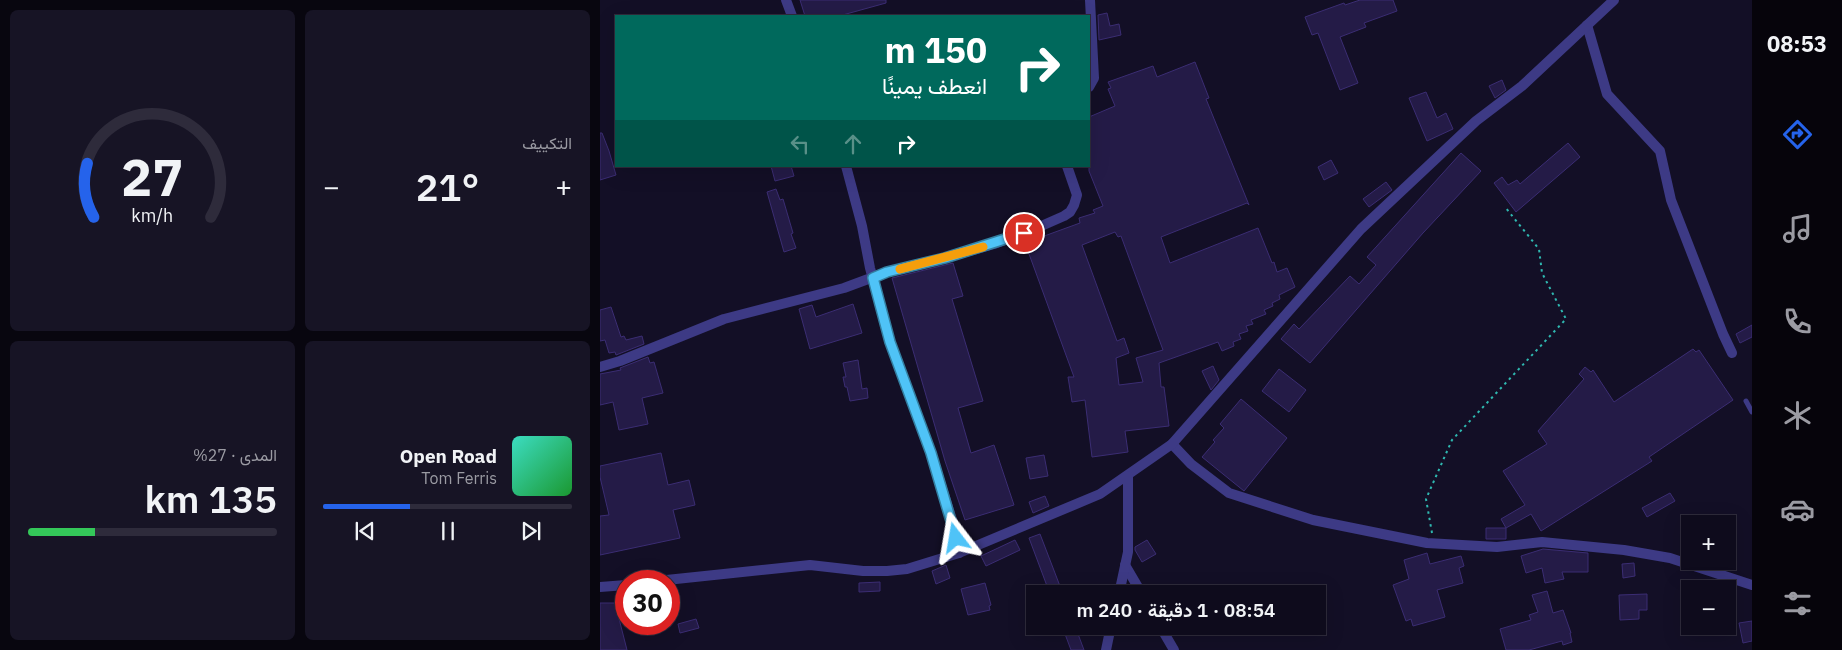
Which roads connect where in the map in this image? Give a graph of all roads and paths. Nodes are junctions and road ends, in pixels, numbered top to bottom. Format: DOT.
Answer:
graph roads {
  1 [pos="786,0"];
  2 [pos="1090,0"];
  3 [pos="1614,0"];
  4 [pos="792,15"];
  5 [pos="1587,25"];
  6 [pos="1090,85"];
  7 [pos="846,167"];
  8 [pos="1067,167"];
  9 [pos="1505,208"];
  10 [pos="873,278"];
  11 [pos="1732,353"];
  12 [pos="600,367"];
  13 [pos="1746,401"];
  14 [pos="1752,412"];
  15 [pos="1172,444"];
  16 [pos="1128,476"];
  17 [pos="1434,543"];
  18 [pos="959,553"];
  19 [pos="1125,565"];
  20 [pos="680,579"];
  21 [pos="1121,585"];
  22 [pos="1137,585"];
  23 [pos="1752,585"];
  24 [pos="615,586"];
  25 [pos="600,588"];
  26 [pos="1109,635"];
  27 [pos="1165,635"];
  28 [pos="1106,650"];
  29 [pos="1174,650"];
  1 -- 4 [label="street"];
  2 -- 6 [label="street"];
  3 -- 5 [label="street"];
  5 -- 11 [label="street"];
  5 -- 15 [label="street"];
  7 -- 10 [label="street"];
  8 -- 10 [label="street"];
  9 -- 17 [label="path"];
  10 -- 12 [label="street"];
  10 -- 18 [label="street"];
  13 -- 14 [label="lane"];
  15 -- 16 [label="street"];
  15 -- 17 [label="street"];
  16 -- 18 [label="street"];
  16 -- 19 [label="street"];
  17 -- 23 [label="street"];
  18 -- 20 [label="street"];
  19 -- 21 [label="street"];
  19 -- 22 [label="street"];
  24 -- 25 [label="street"];
  26 -- 28 [label="street"];
  27 -- 29 [label="street"];
}
